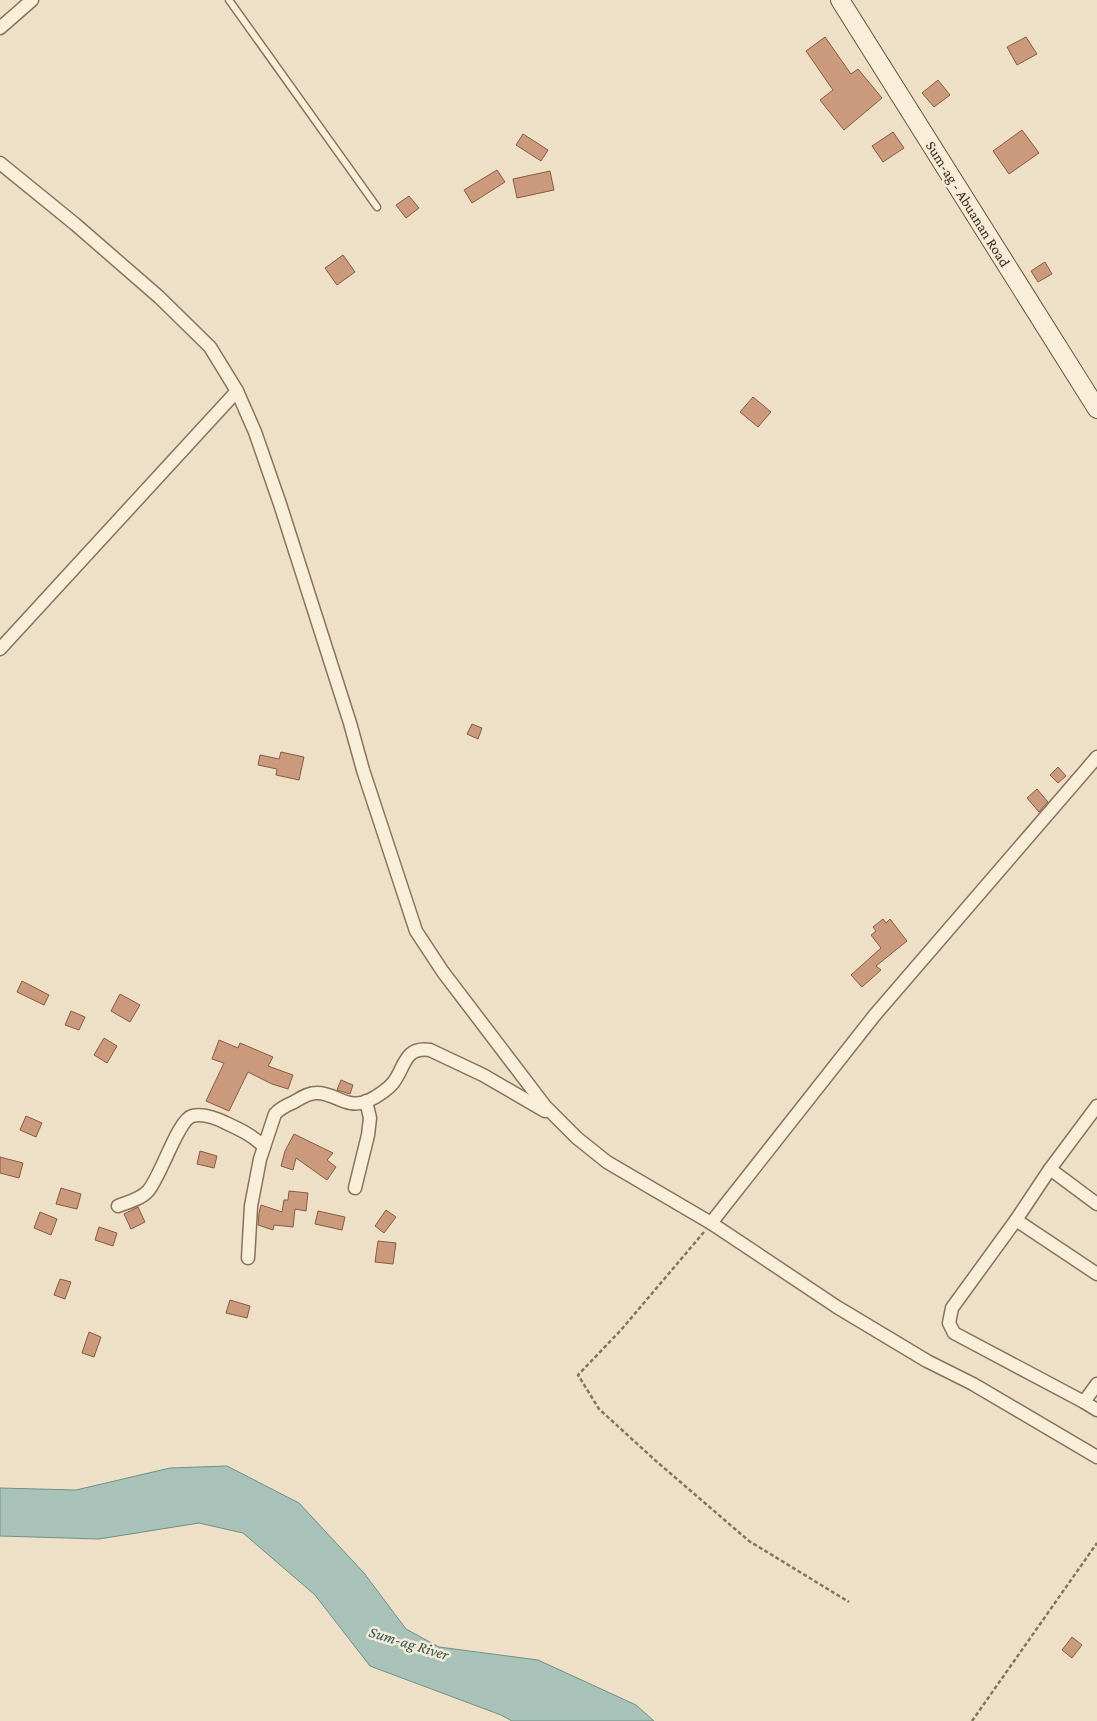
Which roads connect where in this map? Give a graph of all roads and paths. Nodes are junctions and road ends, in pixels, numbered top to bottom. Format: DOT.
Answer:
graph roads {
  1 [pos="32,0"];
  2 [pos="229,0"];
  3 [pos="840,0"];
  4 [pos="1,25"];
  5 [pos="0,163"];
  6 [pos="377,207"];
  7 [pos="237,391"];
  8 [pos="1095,403"];
  9 [pos="0,649"];
  10 [pos="1097,757"];
  11 [pos="366,1101"];
  12 [pos="1097,1106"];
  13 [pos="556,1116"];
  14 [pos="1086,1122"];
  15 [pos="1097,1130"];
  16 [pos="264,1148"];
  17 [pos="1050,1169"];
  18 [pos="355,1188"];
  19 [pos="1097,1204"];
  20 [pos="118,1206"];
  21 [pos="1016,1220"];
  22 [pos="711,1223"];
  23 [pos="248,1258"];
  24 [pos="1097,1274"];
  25 [pos="1097,1384"];
  26 [pos="1084,1402"];
  27 [pos="1097,1410"];
  28 [pos="1097,1457"];
  29 [pos="1097,1543"];
  30 [pos="849,1602"];
  31 [pos="972,1721"];
  1 -- 4 [label="street"];
  2 -- 6 [label="lane"];
  3 -- 8 [label="main road, Sum-ag - Abuanan Road"];
  5 -- 7 [label="street"];
  7 -- 9 [label="street"];
  7 -- 13 [label="street"];
  10 -- 22 [label="street"];
  11 -- 13 [label="street"];
  11 -- 16 [label="street"];
  11 -- 18 [label="street"];
  12 -- 14 [label="street"];
  13 -- 22 [label="street"];
  14 -- 15 [label="street"];
  14 -- 17 [label="street"];
  16 -- 20 [label="street"];
  16 -- 23 [label="street"];
  17 -- 19 [label="street"];
  17 -- 21 [label="street"];
  21 -- 24 [label="street"];
  21 -- 26 [label="street"];
  22 -- 28 [label="street"];
  22 -- 30 [label="path"];
  25 -- 26 [label="street"];
  26 -- 27 [label="street"];
  29 -- 31 [label="path"];
}
